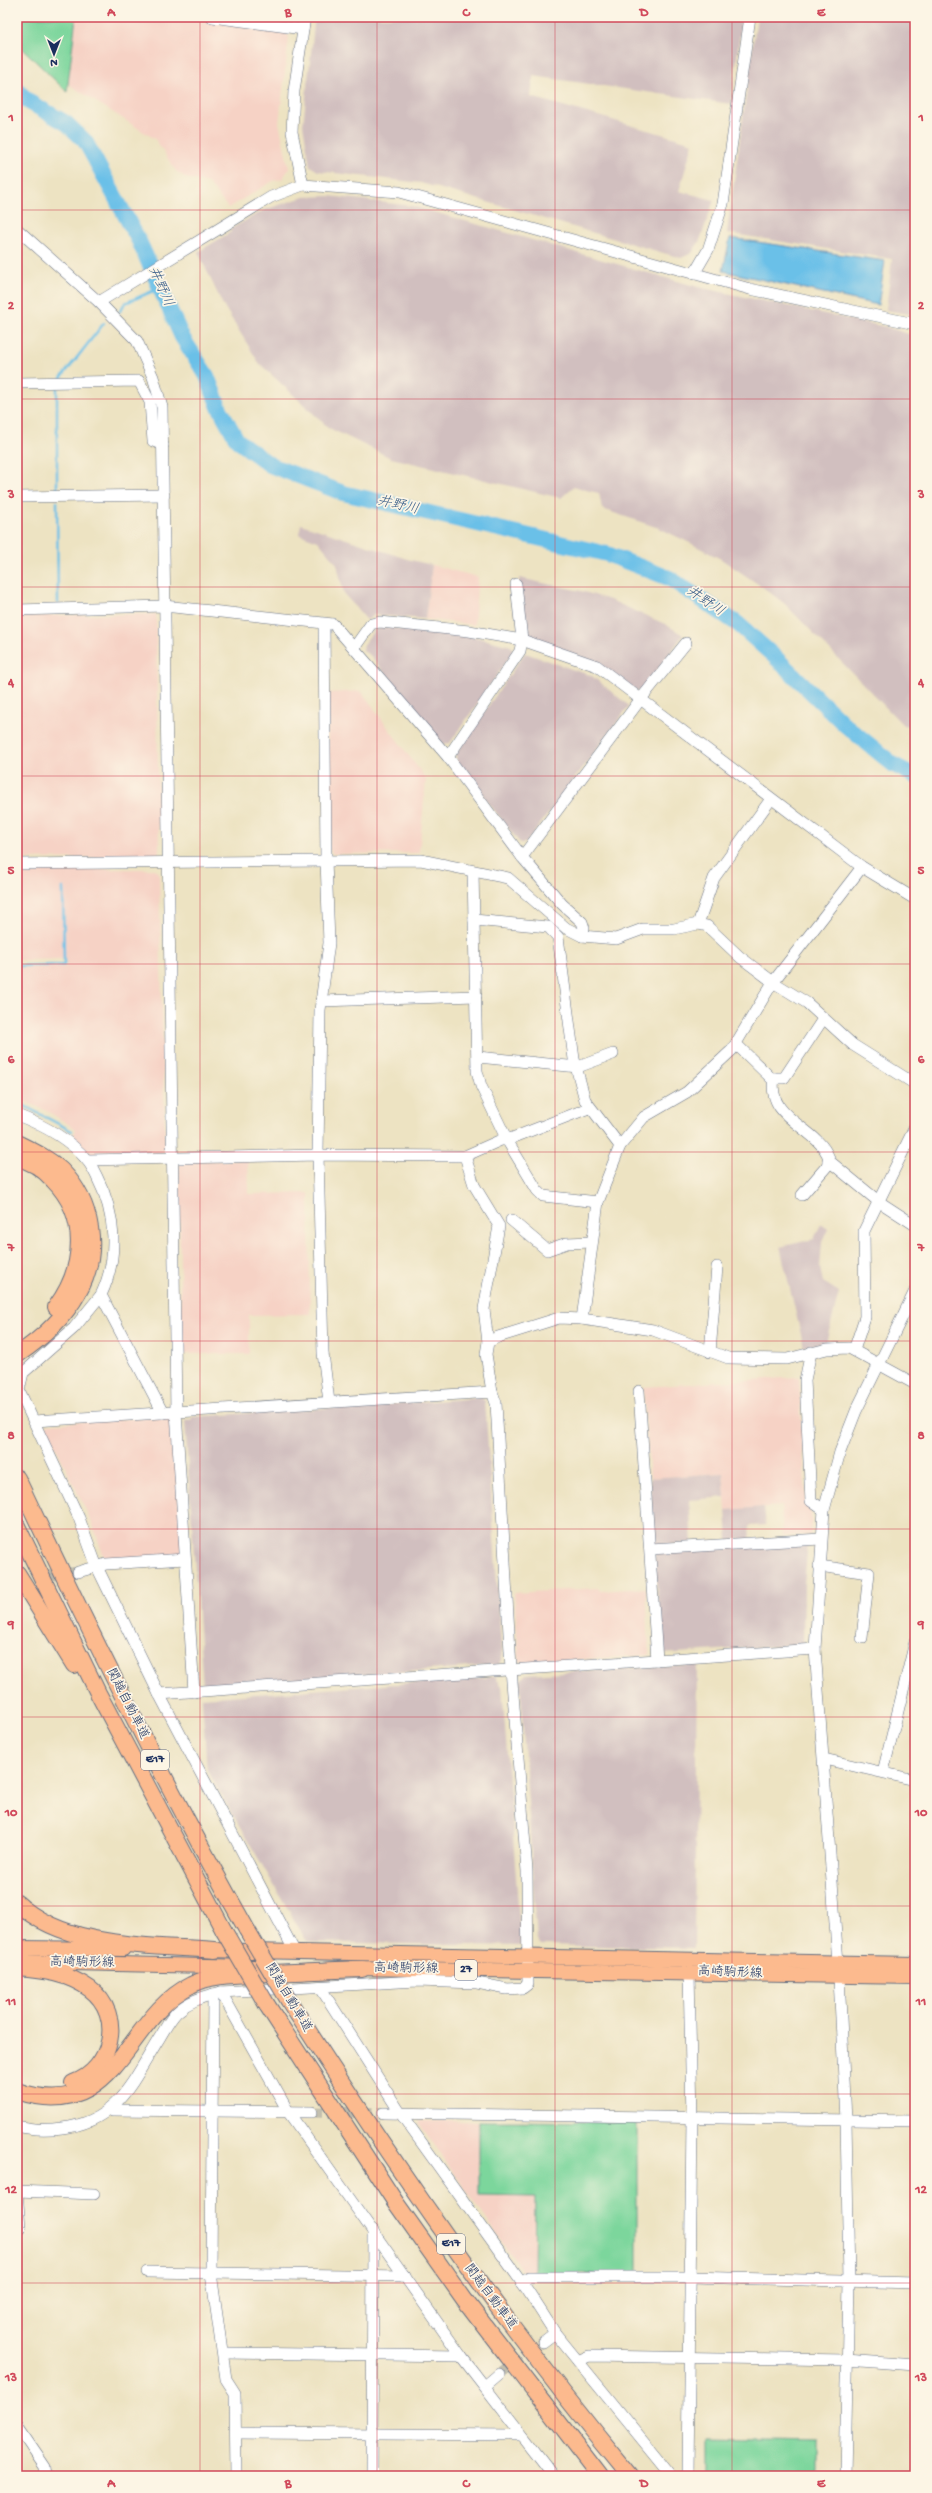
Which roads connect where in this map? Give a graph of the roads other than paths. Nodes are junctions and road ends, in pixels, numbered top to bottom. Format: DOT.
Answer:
graph roads {
  1 [pos="212,17"];
  2 [pos="305,17"];
  3 [pos="750,17"];
  4 [pos="303,30"];
  5 [pos="303,185"];
  6 [pos="17,229"];
  7 [pos="694,274"];
  8 [pos="99,302"];
  9 [pos="915,324"];
  10 [pos="17,383"];
  11 [pos="163,445"];
  12 [pos="164,495"];
  13 [pos="17,497"];
  14 [pos="516,584"];
  15 [pos="164,606"];
  16 [pos="17,610"];
  17 [pos="324,624"];
  18 [pos="522,640"];
  19 [pos="686,643"];
  20 [pos="354,648"];
  21 [pos="640,700"];
  22 [pos="448,757"];
  23 [pos="771,799"];
  24 [pos="522,858"];
  25 [pos="326,860"];
  26 [pos="169,862"];
  27 [pos="17,864"];
  28 [pos="862,867"];
  29 [pos="473,871"];
  30 [pos="915,899"];
  31 [pos="474,920"];
  32 [pos="698,924"];
  33 [pos="582,936"];
  34 [pos="773,982"];
  35 [pos="476,996"];
  36 [pos="321,1001"];
  37 [pos="823,1018"];
  38 [pos="736,1044"];
  39 [pos="613,1054"];
  40 [pos="478,1057"];
  41 [pos="578,1067"];
  42 [pos="774,1078"];
  43 [pos="915,1084"];
  44 [pos="589,1108"];
  45 [pos="17,1115"];
  46 [pos="915,1127"];
  47 [pos="507,1140"];
  48 [pos="17,1144"];
  49 [pos="620,1146"];
  50 [pos="318,1155"];
  51 [pos="465,1156"];
  52 [pos="17,1158"];
  53 [pos="172,1158"];
  54 [pos="87,1160"];
  55 [pos="828,1160"];
  56 [pos="802,1195"];
  57 [pos="878,1201"];
  58 [pos="598,1202"];
  59 [pos="511,1220"];
  60 [pos="915,1225"];
  61 [pos="592,1242"];
  62 [pos="717,1267"];
  63 [pos="915,1291"];
  64 [pos="102,1295"];
  65 [pos="582,1319"];
  66 [pos="488,1342"];
  67 [pos="17,1344"];
  68 [pos="854,1350"];
  69 [pos="710,1352"];
  70 [pos="811,1352"];
  71 [pos="17,1355"];
  72 [pos="879,1363"];
  73 [pos="915,1384"];
  74 [pos="639,1391"];
  75 [pos="492,1392"];
  76 [pos="329,1402"];
  77 [pos="176,1412"];
  78 [pos="163,1413"];
  79 [pos="34,1421"];
  80 [pos="17,1465"];
  81 [pos="17,1478"];
  82 [pos="824,1510"];
  83 [pos="17,1526"];
  84 [pos="821,1539"];
  85 [pos="650,1549"];
  86 [pos="185,1559"];
  87 [pos="819,1566"];
  88 [pos="97,1567"];
  89 [pos="78,1572"];
  90 [pos="17,1573"];
  91 [pos="68,1587"];
  92 [pos="862,1638"];
  93 [pos="915,1642"];
  94 [pos="815,1648"];
  95 [pos="657,1660"];
  96 [pos="511,1669"];
  97 [pos="194,1692"];
  98 [pos="159,1694"];
  99 [pos="824,1759"];
  100 [pos="884,1772"];
  101 [pos="915,1780"];
  102 [pos="148,1790"];
  103 [pos="17,1903"];
  104 [pos="17,1948"];
  105 [pos="215,1950"];
  106 [pos="296,1952"];
  107 [pos="17,1962"];
  108 [pos="528,1963"];
  109 [pos="837,1963"];
  110 [pos="915,1964"];
  111 [pos="17,1968"];
  112 [pos="362,1969"];
  113 [pos="689,1972"];
  114 [pos="915,1976"];
  115 [pos="839,1977"];
  116 [pos="320,1987"];
  117 [pos="217,1993"];
  118 [pos="17,2080"];
  119 [pos="17,2091"];
  120 [pos="112,2110"];
  121 [pos="211,2112"];
  122 [pos="312,2112"];
  123 [pos="289,2113"];
  124 [pos="384,2113"];
  125 [pos="401,2114"];
  126 [pos="692,2118"];
  127 [pos="846,2120"];
  128 [pos="915,2121"];
  129 [pos="17,2126"];
  130 [pos="17,2192"];
  131 [pos="94,2194"];
  132 [pos="20,2228"];
  133 [pos="373,2230"];
  134 [pos="147,2272"];
  135 [pos="211,2273"];
  136 [pos="373,2276"];
  137 [pos="405,2276"];
  138 [pos="689,2277"];
  139 [pos="521,2282"];
  140 [pos="849,2282"];
  141 [pos="915,2283"];
  142 [pos="555,2333"];
  143 [pos="544,2342"];
  144 [pos="224,2353"];
  145 [pos="373,2356"];
  146 [pos="461,2356"];
  147 [pos="690,2359"];
  148 [pos="846,2360"];
  149 [pos="578,2361"];
  150 [pos="915,2365"];
  151 [pos="500,2374"];
  152 [pos="485,2386"];
  153 [pos="17,2426"];
  154 [pos="236,2433"];
  155 [pos="372,2435"];
  156 [pos="521,2435"];
  157 [pos="22,2444"];
  158 [pos="46,2476"];
  159 [pos="236,2476"];
  160 [pos="372,2476"];
  161 [pos="554,2476"];
  162 [pos="600,2476"];
  163 [pos="630,2476"];
  164 [pos="672,2476"];
  165 [pos="688,2476"];
  166 [pos="845,2476"];
  1 -- 4 [label="street"];
  2 -- 4 [label="street"];
  3 -- 7 [label="street"];
  4 -- 5 [label="street"];
  5 -- 7 [label="street"];
  5 -- 8 [label="street"];
  6 -- 8 [label="street"];
  7 -- 9 [label="street"];
  8 -- 11 [label="street"];
  10 -- 11 [label="street"];
  11 -- 12 [label="street"];
  12 -- 13 [label="street"];
  12 -- 15 [label="street"];
  14 -- 18 [label="street"];
  15 -- 16 [label="street"];
  15 -- 17 [label="street"];
  15 -- 26 [label="street"];
  17 -- 20 [label="street"];
  17 -- 25 [label="street"];
  18 -- 20 [label="street"];
  18 -- 21 [label="street"];
  18 -- 22 [label="street"];
  19 -- 21 [label="street"];
  20 -- 22 [label="street"];
  21 -- 23 [label="street"];
  21 -- 24 [label="street"];
  22 -- 24 [label="street"];
  23 -- 28 [label="street"];
  23 -- 32 [label="street"];
  24 -- 33 [label="street"];
  25 -- 26 [label="street"];
  25 -- 29 [label="street"];
  25 -- 36 [label="street"];
  26 -- 27 [label="street"];
  26 -- 53 [label="street"];
  28 -- 30 [label="street"];
  28 -- 34 [label="street"];
  29 -- 31 [label="street"];
  29 -- 33 [label="street"];
  31 -- 35 [label="street"];
  31 -- 41 [label="street"];
  32 -- 33 [label="street"];
  32 -- 34 [label="street"];
  34 -- 37 [label="street"];
  34 -- 38 [label="street"];
  35 -- 36 [label="street"];
  35 -- 40 [label="street"];
  36 -- 50 [label="street"];
  37 -- 42 [label="street"];
  37 -- 43 [label="street"];
  38 -- 42 [label="street"];
  38 -- 49 [label="street"];
  39 -- 41 [label="street"];
  40 -- 41 [label="street"];
  40 -- 47 [label="street"];
  41 -- 44 [label="street"];
  42 -- 55 [label="street"];
  44 -- 47 [label="street"];
  44 -- 49 [label="street"];
  45 -- 54 [label="street"];
  46 -- 57 [label="street"];
  47 -- 51 [label="street"];
  47 -- 58 [label="street"];
  48 -- 71 [label="highway"];
  49 -- 58 [label="street"];
  50 -- 51 [label="street"];
  50 -- 53 [label="street"];
  50 -- 76 [label="street"];
  51 -- 66 [label="street"];
  52 -- 67 [label="highway"];
  53 -- 54 [label="street"];
  53 -- 77 [label="street"];
  54 -- 64 [label="street"];
  55 -- 56 [label="street"];
  55 -- 57 [label="street"];
  57 -- 60 [label="street"];
  57 -- 68 [label="street"];
  58 -- 61 [label="street"];
  59 -- 61 [label="street"];
  61 -- 65 [label="street"];
  62 -- 69 [label="street"];
  63 -- 72 [label="street"];
  64 -- 78 [label="street"];
  64 -- 79 [label="street"];
  65 -- 66 [label="street"];
  65 -- 69 [label="street"];
  66 -- 75 [label="street"];
  68 -- 70 [label="street"];
  68 -- 72 [label="street"];
  69 -- 70 [label="street"];
  70 -- 82 [label="street"];
  72 -- 73 [label="street"];
  72 -- 82 [label="street"];
  74 -- 85 [label="street"];
  75 -- 76 [label="street"];
  75 -- 96 [label="street"];
  76 -- 77 [label="street"];
  77 -- 78 [label="street"];
  77 -- 86 [label="street"];
  78 -- 79 [label="street"];
  79 -- 88 [label="street"];
  80 -- 91 [label="highway"];
  81 -- 91 [label="highway, 関越自動車道 / E17"];
  82 -- 84 [label="street"];
  83 -- 102 [label="highway, 関越自動車道 / E17"];
  84 -- 85 [label="street"];
  84 -- 87 [label="street"];
  85 -- 95 [label="street"];
  86 -- 88 [label="street"];
  86 -- 97 [label="street"];
  87 -- 92 [label="street"];
  87 -- 94 [label="street"];
  88 -- 89 [label="street"];
  88 -- 98 [label="street"];
  90 -- 102 [label="highway"];
  91 -- 163 [label="highway, 関越自動車道 / E17, bridge"];
  93 -- 100 [label="street"];
  94 -- 95 [label="street"];
  94 -- 99 [label="street"];
  95 -- 96 [label="street"];
  96 -- 97 [label="street"];
  96 -- 108 [label="street"];
  97 -- 98 [label="street"];
  98 -- 106 [label="street"];
  99 -- 100 [label="street"];
  99 -- 109 [label="street"];
  100 -- 101 [label="street"];
  102 -- 162 [label="highway, 関越自動車道 / E17, bridge"];
  103 -- 105 [label="highway"];
  104 -- 105 [label="main road, 高崎駒形線 / 27"];
  105 -- 106 [label="main road, 高崎駒形線 / 27"];
  106 -- 108 [label="main road, 高崎駒形線 / 27"];
  107 -- 112 [label="main road, 高崎駒形線 / 27"];
  108 -- 109 [label="main road, 高崎駒形線 / 27"];
  108 -- 112 [label="main road, 高崎駒形線 / 27"];
  108 -- 113 [label="main road, 高崎駒形線 / 27"];
  108 -- 116 [label="street"];
  109 -- 110 [label="main road, 高崎駒形線 / 27"];
  109 -- 115 [label="street"];
  111 -- 118 [label="highway"];
  112 -- 119 [label="highway"];
  113 -- 115 [label="main road, 高崎駒形線 / 27"];
  113 -- 126 [label="street"];
  114 -- 115 [label="main road, 高崎駒形線 / 27"];
  115 -- 127 [label="street"];
  116 -- 117 [label="street"];
  116 -- 125 [label="street"];
  117 -- 120 [label="street"];
  117 -- 121 [label="street"];
  117 -- 123 [label="street"];
  120 -- 121 [label="street"];
  120 -- 129 [label="street"];
  121 -- 123 [label="street"];
  121 -- 135 [label="street"];
  122 -- 123 [label="street"];
  123 -- 133 [label="street"];
  124 -- 125 [label="street"];
  125 -- 126 [label="street"];
  125 -- 139 [label="street"];
  126 -- 127 [label="street"];
  126 -- 138 [label="street"];
  127 -- 128 [label="street"];
  127 -- 140 [label="street"];
  130 -- 131 [label="street"];
  130 -- 132 [label="street"];
  133 -- 136 [label="street"];
  133 -- 137 [label="street"];
  134 -- 135 [label="street"];
  135 -- 136 [label="street"];
  135 -- 144 [label="street"];
  136 -- 137 [label="street"];
  136 -- 145 [label="street"];
  137 -- 146 [label="street"];
  138 -- 139 [label="street"];
  138 -- 140 [label="street"];
  138 -- 147 [label="street"];
  139 -- 142 [label="street"];
  140 -- 141 [label="street"];
  140 -- 148 [label="street"];
  142 -- 143 [label="street"];
  142 -- 149 [label="street"];
  144 -- 145 [label="street"];
  144 -- 154 [label="street"];
  145 -- 146 [label="street"];
  145 -- 155 [label="street"];
  146 -- 152 [label="street"];
  147 -- 148 [label="street"];
  147 -- 149 [label="street"];
  147 -- 165 [label="street"];
  148 -- 150 [label="street"];
  148 -- 166 [label="street"];
  149 -- 164 [label="street"];
  151 -- 152 [label="street"];
  152 -- 156 [label="street"];
  153 -- 157 [label="street"];
  154 -- 155 [label="street"];
  154 -- 159 [label="street"];
  155 -- 156 [label="street"];
  155 -- 160 [label="street"];
  156 -- 161 [label="street"];
  157 -- 158 [label="street"];
}
